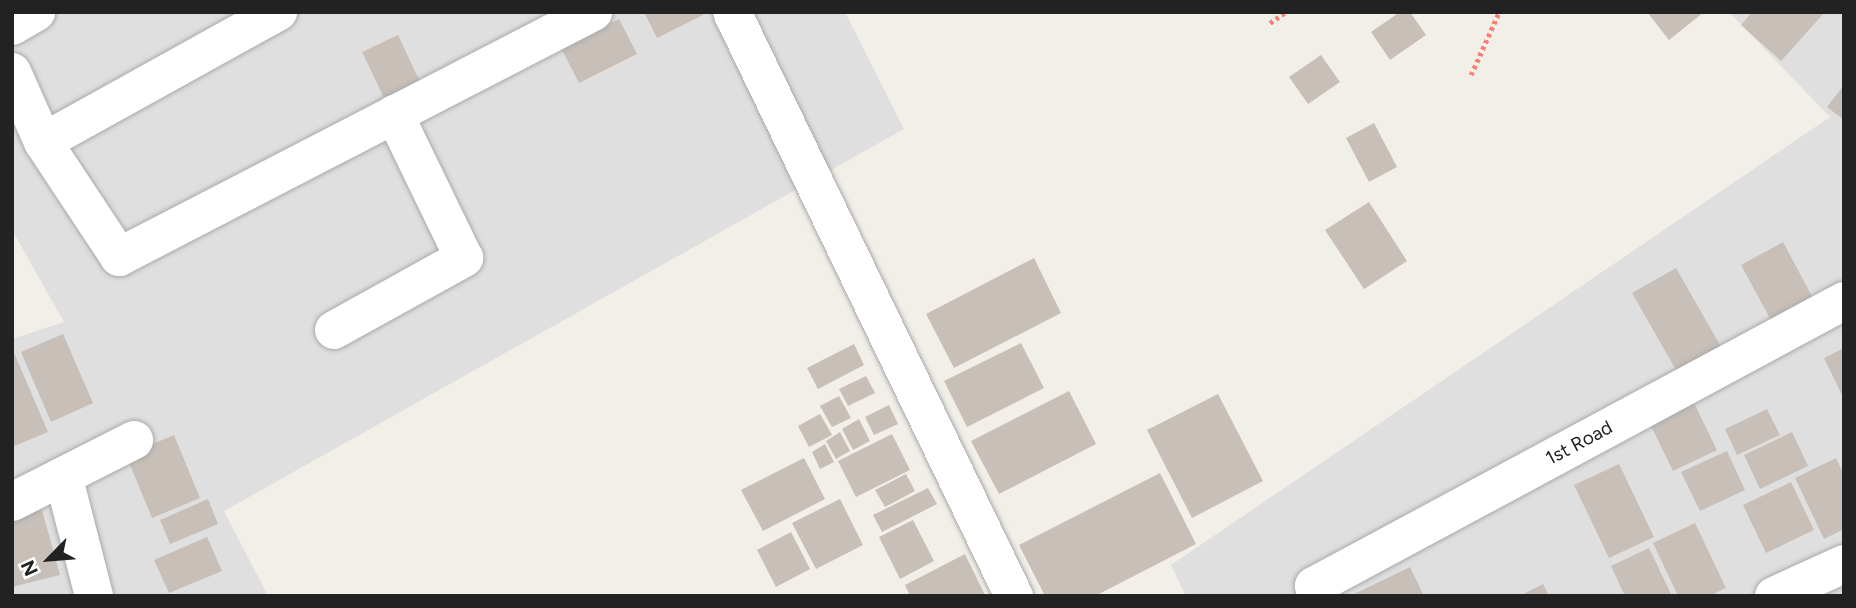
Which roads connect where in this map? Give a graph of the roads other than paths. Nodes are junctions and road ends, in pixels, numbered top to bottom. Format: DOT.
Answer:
graph roads {
  1 [pos="36,12"];
  2 [pos="278,12"];
  3 [pos="593,12"];
  4 [pos="732,12"];
  5 [pos="12,26"];
  6 [pos="12,72"];
  7 [pos="394,114"];
  8 [pos="43,142"];
  9 [pos="1844,301"];
  10 [pos="334,330"];
  11 [pos="134,440"];
  12 [pos="64,479"];
  13 [pos="12,502"];
  14 [pos="1844,564"];
  15 [pos="1316,591"];
  16 [pos="94,596"];
  17 [pos="1014,596"];
  18 [pos="1774,596"];
  1 -- 5 [label="street"];
  2 -- 8 [label="street"];
  3 -- 7 [label="street"];
  4 -- 17 [label="street"];
  6 -- 8 [label="street"];
  7 -- 8 [label="street"];
  7 -- 10 [label="street"];
  9 -- 15 [label="street, 1st Road"];
  11 -- 12 [label="street"];
  12 -- 13 [label="street"];
  12 -- 16 [label="street"];
  14 -- 18 [label="street"];
}
